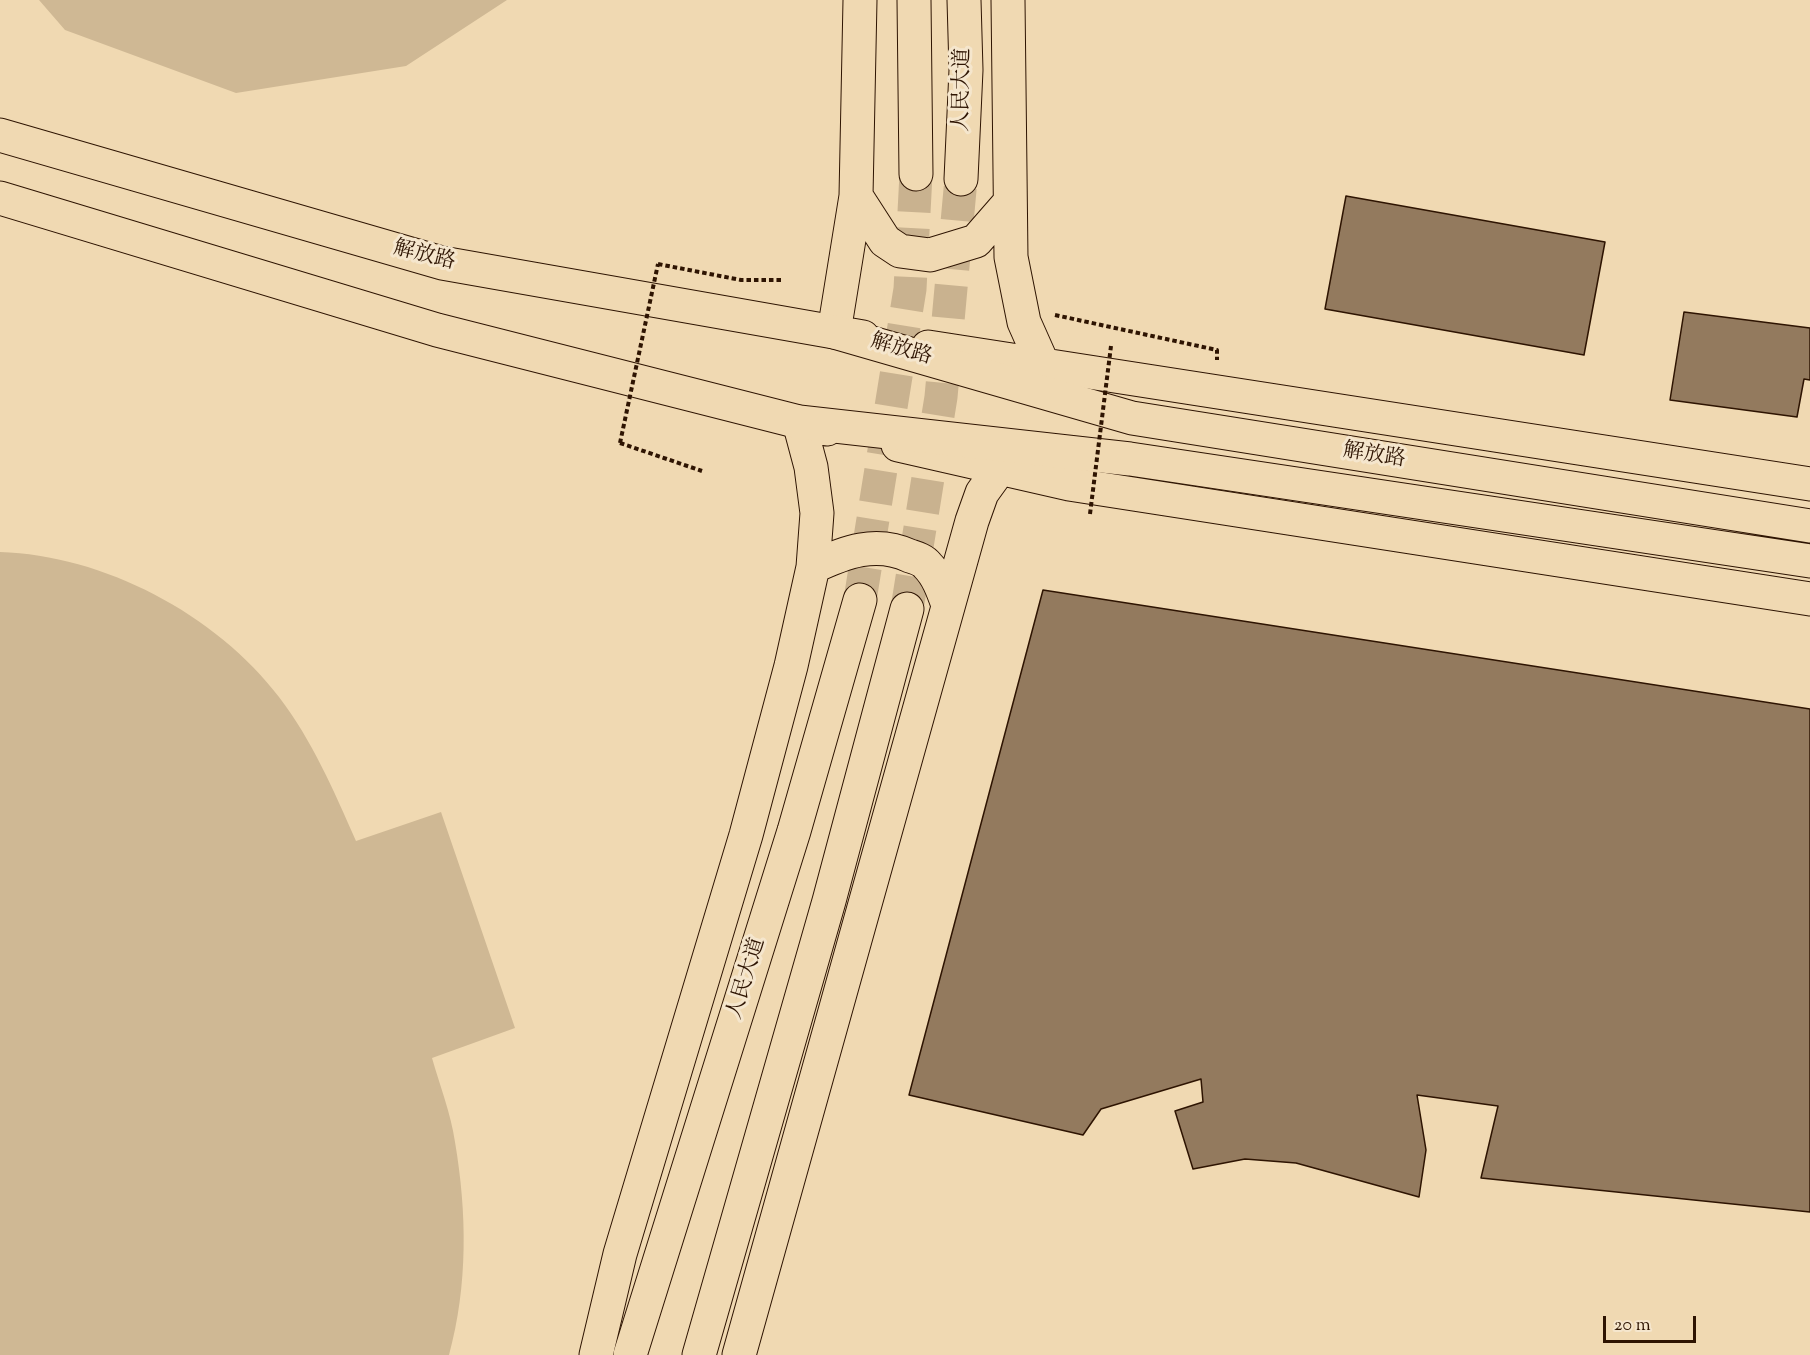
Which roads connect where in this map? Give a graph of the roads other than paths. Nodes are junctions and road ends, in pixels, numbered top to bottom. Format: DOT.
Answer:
graph roads {
  1 [pos="860,0"];
  2 [pos="914,0"];
  3 [pos="964,0"];
  4 [pos="1008,0"];
  5 [pos="0,135"];
  6 [pos="916,174"];
  7 [pos="961,179"];
  8 [pos="856,196"];
  9 [pos="0,198"];
  10 [pos="1010,202"];
  11 [pos="834,332"];
  12 [pos="1044,367"];
  13 [pos="799,422"];
  14 [pos="1000,468"];
  15 [pos="1810,484"];
  16 [pos="1810,526"];
  17 [pos="1810,561"];
  18 [pos="813,567"];
  19 [pos="1810,599"];
  20 [pos="860,600"];
  21 [pos="948,605"];
  22 [pos="907,609"];
  23 [pos="596,1355"];
  24 [pos="630,1355"];
  25 [pos="699,1355"];
  26 [pos="739,1355"];
  1 -- 8 [label="main road"];
  2 -- 6 [label="main road"];
  3 -- 7 [label="main road, 人民大道"];
  4 -- 10 [label="main road"];
  5 -- 11 [label="main road, 解放路"];
  8 -- 10 [label="main road"];
  8 -- 11 [label="main road"];
  9 -- 13 [label="main road, 解放路"];
  10 -- 12 [label="main road"];
  11 -- 12 [label="main road"];
  11 -- 16 [label="main road, 解放路"];
  12 -- 15 [label="main road"];
  13 -- 14 [label="main road"];
  13 -- 17 [label="main road, 解放路"];
  13 -- 18 [label="main road"];
  14 -- 19 [label="main road"];
  14 -- 21 [label="main road"];
  18 -- 21 [label="main road"];
  18 -- 23 [label="main road"];
  20 -- 24 [label="main road, 人民大道"];
  21 -- 26 [label="main road"];
  22 -- 25 [label="main road"];
}
